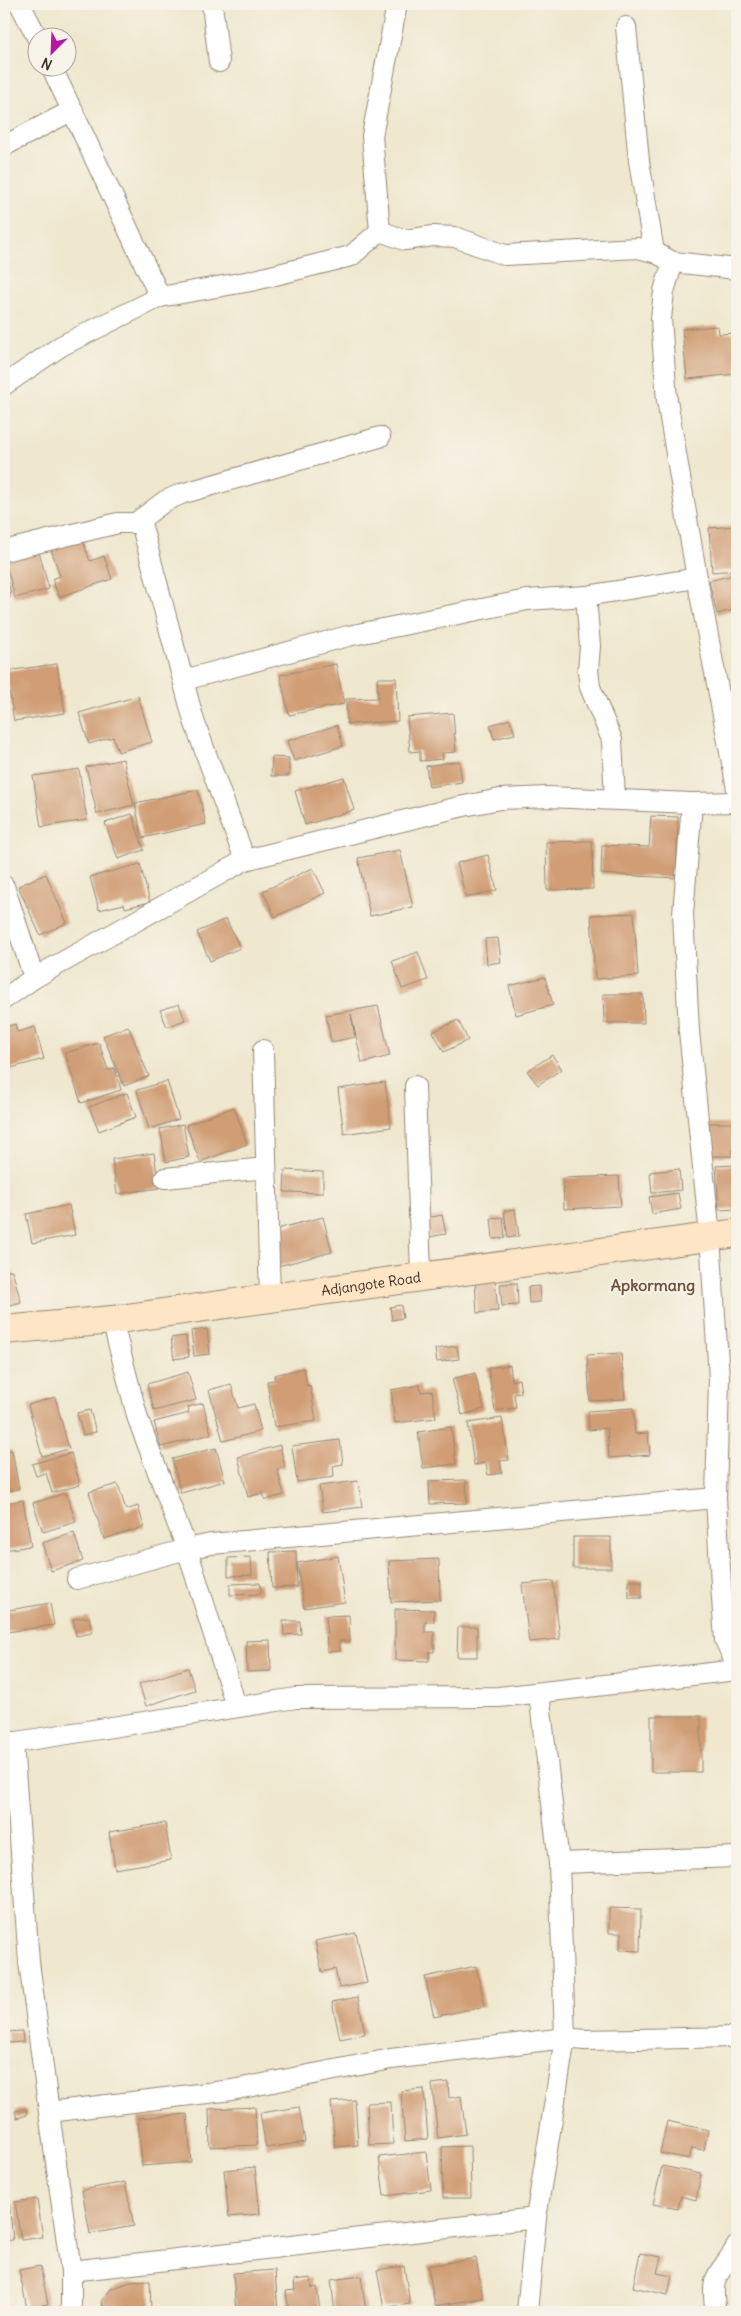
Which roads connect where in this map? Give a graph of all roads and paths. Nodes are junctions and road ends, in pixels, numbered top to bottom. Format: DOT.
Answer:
graph roads {
  1 [pos="20,4"];
  2 [pos="212,4"];
  3 [pos="397,4"];
  4 [pos="626,26"];
  5 [pos="32,28"];
  6 [pos="219,62"];
  7 [pos="57,78"];
  8 [pos="73,110"];
  9 [pos="4,146"];
  10 [pos="380,231"];
  11 [pos="654,252"];
  12 [pos="673,262"];
  13 [pos="737,269"];
  14 [pos="160,297"];
  15 [pos="4,385"];
  16 [pos="380,437"];
  17 [pos="137,522"];
  18 [pos="4,551"];
  19 [pos="697,578"];
  20 [pos="586,596"];
  21 [pos="184,680"];
  22 [pos="737,789"];
  23 [pos="615,799"];
  24 [pos="737,802"];
  25 [pos="692,803"];
  26 [pos="245,860"];
  27 [pos="4,886"];
  28 [pos="34,978"];
  29 [pos="4,999"];
  30 [pos="263,1050"];
  31 [pos="415,1086"];
  32 [pos="266,1168"];
  33 [pos="165,1178"];
  34 [pos="737,1233"];
  35 [pos="710,1236"];
  36 [pos="421,1276"];
  37 [pos="270,1298"];
  38 [pos="112,1320"];
  39 [pos="4,1330"];
  40 [pos="716,1498"];
  41 [pos="187,1549"];
  42 [pos="77,1579"];
  43 [pos="737,1666"];
  44 [pos="737,1670"];
  45 [pos="539,1693"];
  46 [pos="236,1706"];
  47 [pos="9,1743"];
  48 [pos="737,1857"];
  49 [pos="559,1863"];
  50 [pos="737,2037"];
  51 [pos="565,2038"];
  52 [pos="49,2112"];
  53 [pos="536,2218"];
  54 [pos="737,2246"];
  55 [pos="71,2271"];
  56 [pos="71,2312"];
  57 [pos="527,2312"];
  58 [pos="716,2312"];
  1 -- 5 [label="street"];
  2 -- 6 [label="street"];
  3 -- 10 [label="street"];
  4 -- 11 [label="street"];
  7 -- 8 [label="street"];
  8 -- 9 [label="street"];
  8 -- 14 [label="street"];
  10 -- 11 [label="street"];
  10 -- 14 [label="street"];
  11 -- 12 [label="street"];
  12 -- 13 [label="street"];
  12 -- 19 [label="street"];
  14 -- 15 [label="street"];
  16 -- 17 [label="street"];
  17 -- 18 [label="street"];
  17 -- 21 [label="street"];
  19 -- 20 [label="street"];
  19 -- 22 [label="street"];
  20 -- 21 [label="street"];
  20 -- 23 [label="street"];
  21 -- 26 [label="street"];
  23 -- 25 [label="street"];
  23 -- 26 [label="street"];
  24 -- 25 [label="street"];
  25 -- 35 [label="street"];
  26 -- 28 [label="street"];
  27 -- 28 [label="street"];
  28 -- 29 [label="street"];
  30 -- 32 [label="street"];
  31 -- 36 [label="street"];
  32 -- 33 [label="street"];
  32 -- 37 [label="street"];
  34 -- 35 [label="street, Adjangote Road"];
  35 -- 36 [label="street, Adjangote Road"];
  35 -- 40 [label="street"];
  36 -- 37 [label="street, Adjangote Road"];
  37 -- 38 [label="street, Adjangote Road"];
  38 -- 39 [label="street, Adjangote Road"];
  38 -- 41 [label="street"];
  40 -- 41 [label="street"];
  40 -- 43 [label="street"];
  41 -- 42 [label="street"];
  41 -- 46 [label="street"];
  44 -- 45 [label="street"];
  45 -- 46 [label="street"];
  45 -- 49 [label="street"];
  46 -- 47 [label="street"];
  47 -- 52 [label="street"];
  48 -- 49 [label="street"];
  49 -- 51 [label="street"];
  50 -- 51 [label="street"];
  51 -- 52 [label="street"];
  51 -- 53 [label="street"];
  52 -- 55 [label="street"];
  53 -- 55 [label="street"];
  53 -- 57 [label="street"];
  54 -- 58 [label="street"];
  55 -- 56 [label="street"];
}
